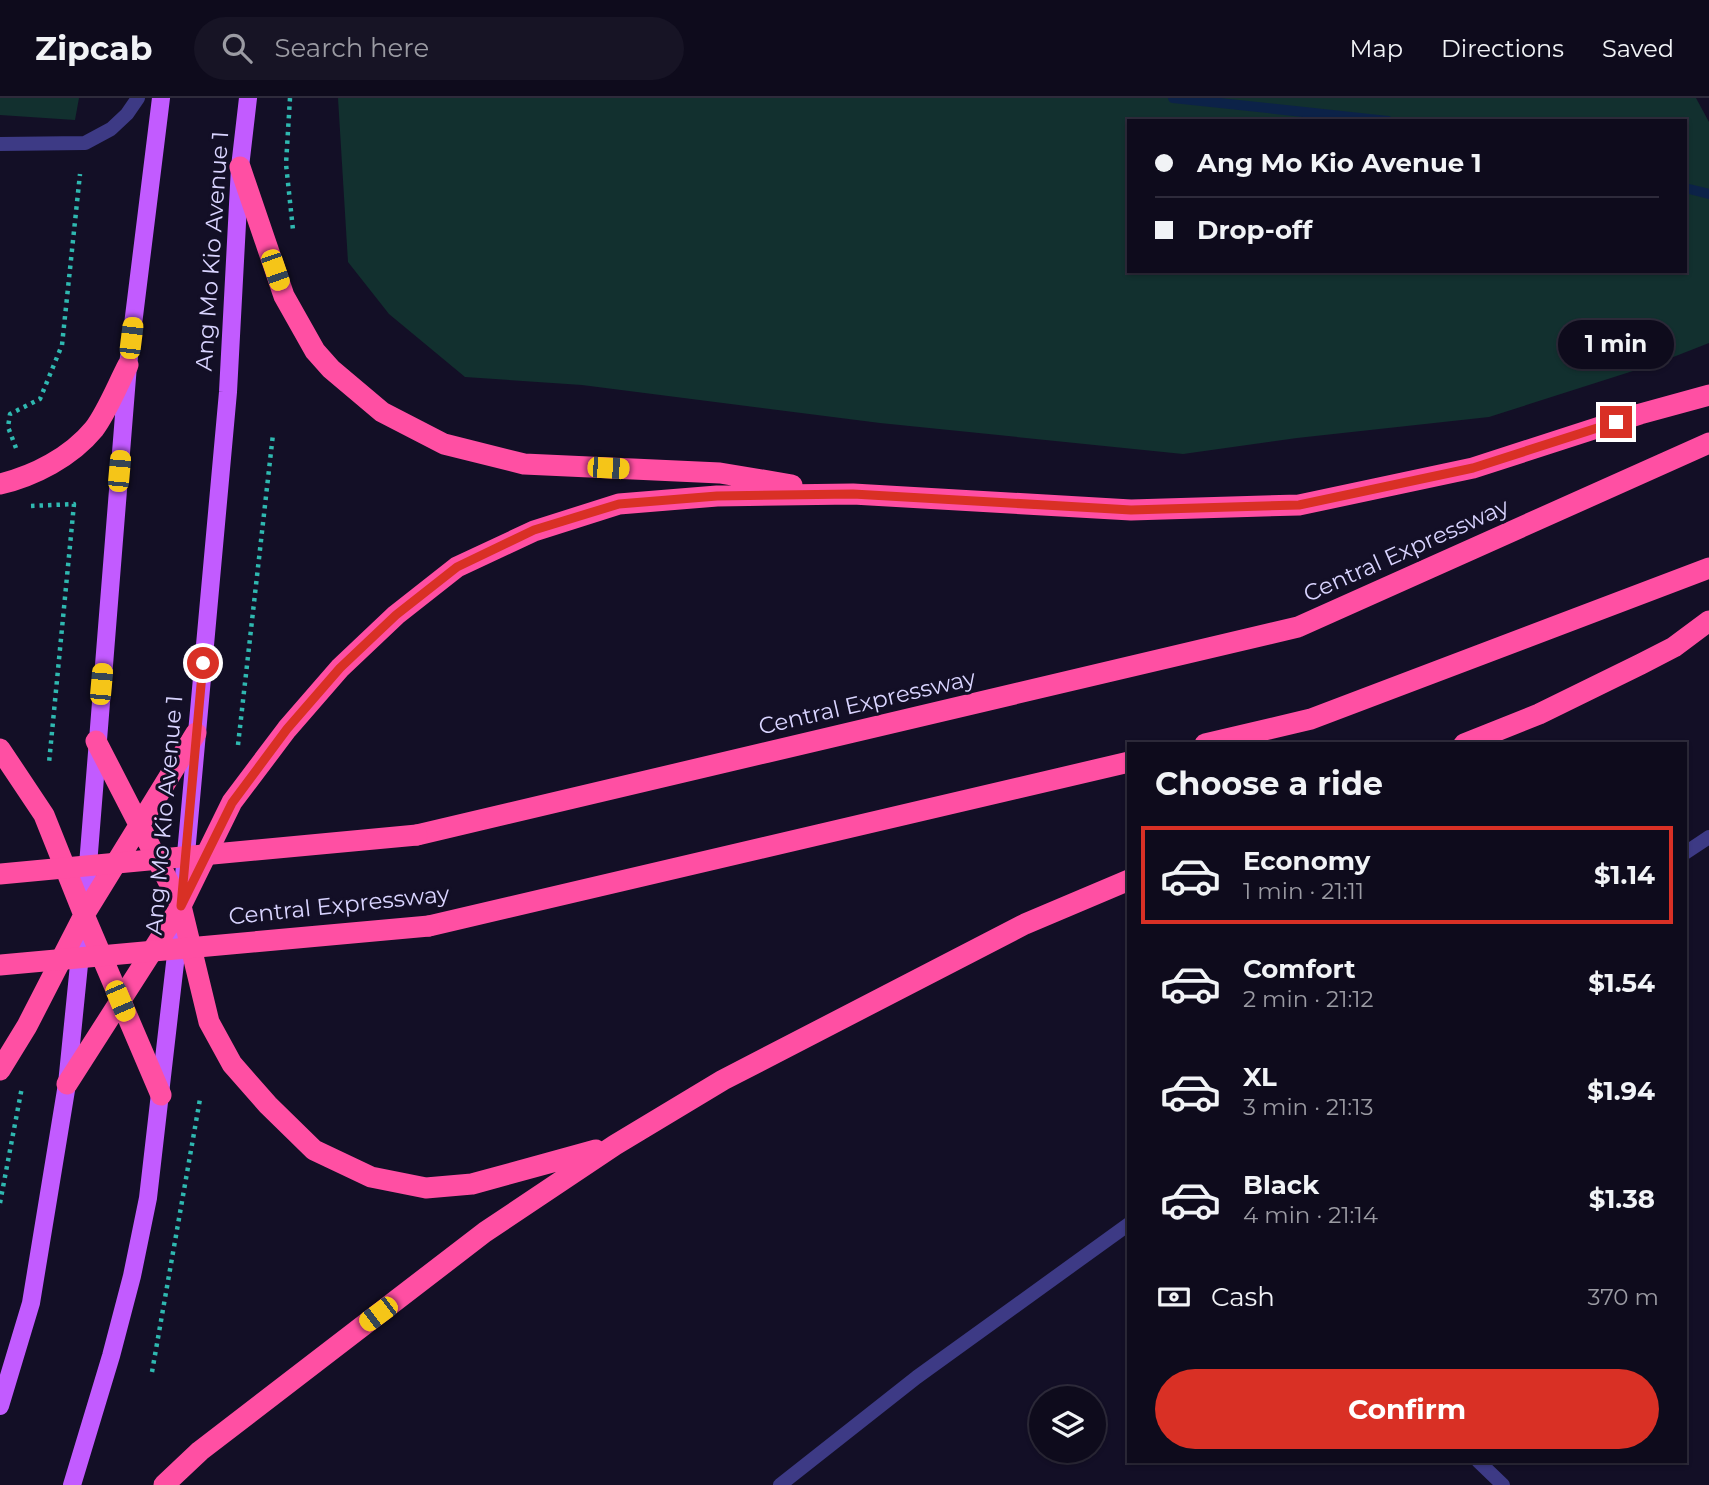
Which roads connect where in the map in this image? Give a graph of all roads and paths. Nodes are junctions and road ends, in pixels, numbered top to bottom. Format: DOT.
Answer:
graph roads {
  1 [pos="138,98"];
  2 [pos="161,98"];
  3 [pos="248,98"];
  4 [pos="290,98"];
  5 [pos="0,144"];
  6 [pos="240,167"];
  7 [pos="80,174"];
  8 [pos="294,241"];
  9 [pos="128,365"];
  10 [pos="1709,395"];
  11 [pos="273,434"];
  12 [pos="1709,443"];
  13 [pos="16,448"];
  14 [pos="0,484"];
  15 [pos="853,494"];
  16 [pos="30,506"];
  17 [pos="1709,568"];
  18 [pos="1709,621"];
  19 [pos="196,733"];
  20 [pos="96,741"];
  21 [pos="1213,742"];
  22 [pos="1469,742"];
  23 [pos="0,750"];
  24 [pos="237,750"];
  25 [pos="1127,762"];
  26 [pos="49,764"];
  27 [pos="139,825"];
  28 [pos="1709,837"];
  29 [pos="1687,852"];
  30 [pos="0,874"];
  31 [pos="1127,881"];
  32 [pos="181,906"];
  33 [pos="84,915"];
  34 [pos="0,965"];
  35 [pos="120,1001"];
  36 [pos="0,1070"];
  37 [pos="23,1080"];
  38 [pos="66,1084"];
  39 [pos="161,1094"];
  40 [pos="200,1099"];
  41 [pos="615,1144"];
  42 [pos="0,1203"];
  43 [pos="1127,1225"];
  44 [pos="152,1372"];
  45 [pos="0,1406"];
  46 [pos="1480,1463"];
  47 [pos="72,1485"];
  48 [pos="164,1485"];
  49 [pos="780,1485"];
  50 [pos="1503,1485"];
  1 -- 5 [label="lane"];
  2 -- 9 [label="main road"];
  3 -- 6 [label="main road, Ang Mo Kio Avenue 1"];
  4 -- 8 [label="path"];
  6 -- 15 [label="highway"];
  6 -- 19 [label="main road, Ang Mo Kio Avenue 1"];
  7 -- 13 [label="path"];
  9 -- 14 [label="highway"];
  9 -- 20 [label="main road"];
  10 -- 15 [label="highway"];
  11 -- 24 [label="path"];
  12 -- 30 [label="highway, Central Expressway, bridge"];
  15 -- 32 [label="highway"];
  16 -- 26 [label="path"];
  17 -- 21 [label="highway"];
  18 -- 22 [label="highway"];
  19 -- 27 [label="highway"];
  19 -- 32 [label="main road, Ang Mo Kio Avenue 1"];
  20 -- 27 [label="highway"];
  20 -- 33 [label="main road"];
  23 -- 33 [label="highway"];
  25 -- 34 [label="highway, Central Expressway, bridge"];
  27 -- 32 [label="highway"];
  27 -- 33 [label="highway"];
  28 -- 29 [label="lane"];
  31 -- 41 [label="highway"];
  32 -- 35 [label="highway"];
  32 -- 39 [label="main road, Ang Mo Kio Avenue 1"];
  32 -- 41 [label="highway"];
  33 -- 35 [label="highway"];
  33 -- 36 [label="highway"];
  33 -- 38 [label="main road"];
  35 -- 38 [label="highway"];
  35 -- 39 [label="highway"];
  37 -- 42 [label="path"];
  38 -- 45 [label="main road"];
  39 -- 47 [label="main road, Ang Mo Kio Avenue 1"];
  40 -- 44 [label="path"];
  41 -- 48 [label="highway"];
  43 -- 49 [label="lane"];
  46 -- 50 [label="lane"];
}
